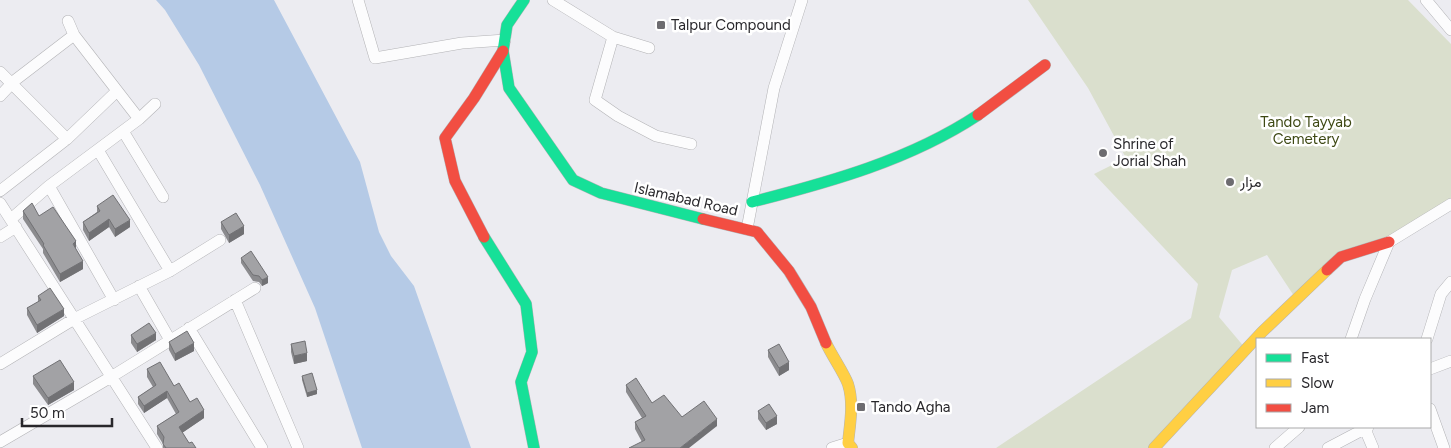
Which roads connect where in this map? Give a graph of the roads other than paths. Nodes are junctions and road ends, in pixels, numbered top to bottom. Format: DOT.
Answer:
graph roads {
  1 [pos="358,0"];
  2 [pos="524,0"];
  3 [pos="553,0"];
  4 [pos="802,0"];
  5 [pos="1426,0"];
  6 [pos="68,21"];
  7 [pos="1451,30"];
  8 [pos="74,35"];
  9 [pos="613,37"];
  10 [pos="504,45"];
  11 [pos="649,48"];
  12 [pos="1044,65"];
  13 [pos="0,72"];
  14 [pos="11,84"];
  15 [pos="117,91"];
  16 [pos="0,96"];
  17 [pos="155,104"];
  18 [pos="139,119"];
  19 [pos="123,131"];
  20 [pos="67,139"];
  21 [pos="691,144"];
  22 [pos="98,150"];
  23 [pos="49,186"];
  24 [pos="0,191"];
  25 [pos="163,197"];
  26 [pos="752,202"];
  27 [pos="0,203"];
  28 [pos="1451,204"];
  29 [pos="14,223"];
  30 [pos="747,229"];
  31 [pos="0,237"];
  32 [pos="220,240"];
  33 [pos="1389,242"];
  34 [pos="170,271"];
  35 [pos="1451,282"];
  36 [pos="139,286"];
  37 [pos="255,288"];
  38 [pos="114,300"];
  39 [pos="235,300"];
  40 [pos="74,319"];
  41 [pos="190,328"];
  42 [pos="1256,338"];
  43 [pos="1256,338"];
  44 [pos="1351,338"];
  45 [pos="1427,338"];
  46 [pos="170,340"];
  47 [pos="1451,361"];
  48 [pos="0,364"];
  49 [pos="1431,369"];
  50 [pos="111,377"];
  51 [pos="1431,411"];
  52 [pos="1298,428"];
  53 [pos="1366,428"];
  54 [pos="1445,441"];
  55 [pos="0,442"];
  56 [pos="850,445"];
  57 [pos="157,448"];
  58 [pos="262,448"];
  59 [pos="298,448"];
  60 [pos="534,448"];
  61 [pos="832,448"];
  62 [pos="1154,448"];
  63 [pos="1275,448"];
  64 [pos="1328,448"];
  65 [pos="1373,448"];
  1 -- 10 [label="street"];
  2 -- 10 [label="street, Islamabad Road"];
  3 -- 9 [label="street"];
  4 -- 26 [label="street"];
  5 -- 7 [label="street"];
  6 -- 8 [label="street"];
  8 -- 14 [label="street"];
  8 -- 15 [label="street"];
  9 -- 11 [label="street"];
  9 -- 21 [label="street"];
  10 -- 30 [label="street, Islamabad Road"];
  10 -- 60 [label="street"];
  12 -- 26 [label="street"];
  13 -- 14 [label="street"];
  14 -- 16 [label="street"];
  14 -- 20 [label="street"];
  15 -- 18 [label="street"];
  15 -- 20 [label="street"];
  17 -- 18 [label="street"];
  18 -- 19 [label="street"];
  19 -- 22 [label="street"];
  19 -- 25 [label="street"];
  20 -- 24 [label="street"];
  22 -- 23 [label="street"];
  22 -- 34 [label="street"];
  23 -- 29 [label="street"];
  23 -- 38 [label="street"];
  26 -- 30 [label="street"];
  27 -- 29 [label="street"];
  28 -- 33 [label="street"];
  29 -- 31 [label="street"];
  29 -- 40 [label="street"];
  30 -- 56 [label="street, Islamabad Road"];
  32 -- 34 [label="street"];
  33 -- 42 [label="street"];
  33 -- 44 [label="street"];
  34 -- 36 [label="street"];
  35 -- 45 [label="street"];
  36 -- 38 [label="street"];
  36 -- 46 [label="street"];
  37 -- 39 [label="street"];
  38 -- 40 [label="street"];
  39 -- 41 [label="street"];
  39 -- 59 [label="street"];
  40 -- 48 [label="street"];
  40 -- 50 [label="street"];
  41 -- 46 [label="street"];
  41 -- 58 [label="street"];
  43 -- 62 [label="street"];
  46 -- 50 [label="street"];
  47 -- 49 [label="street"];
  50 -- 55 [label="street"];
  50 -- 57 [label="street"];
  51 -- 54 [label="street"];
  52 -- 63 [label="street"];
  53 -- 64 [label="street"];
  53 -- 65 [label="street"];
  56 -- 61 [label="street"];
}
